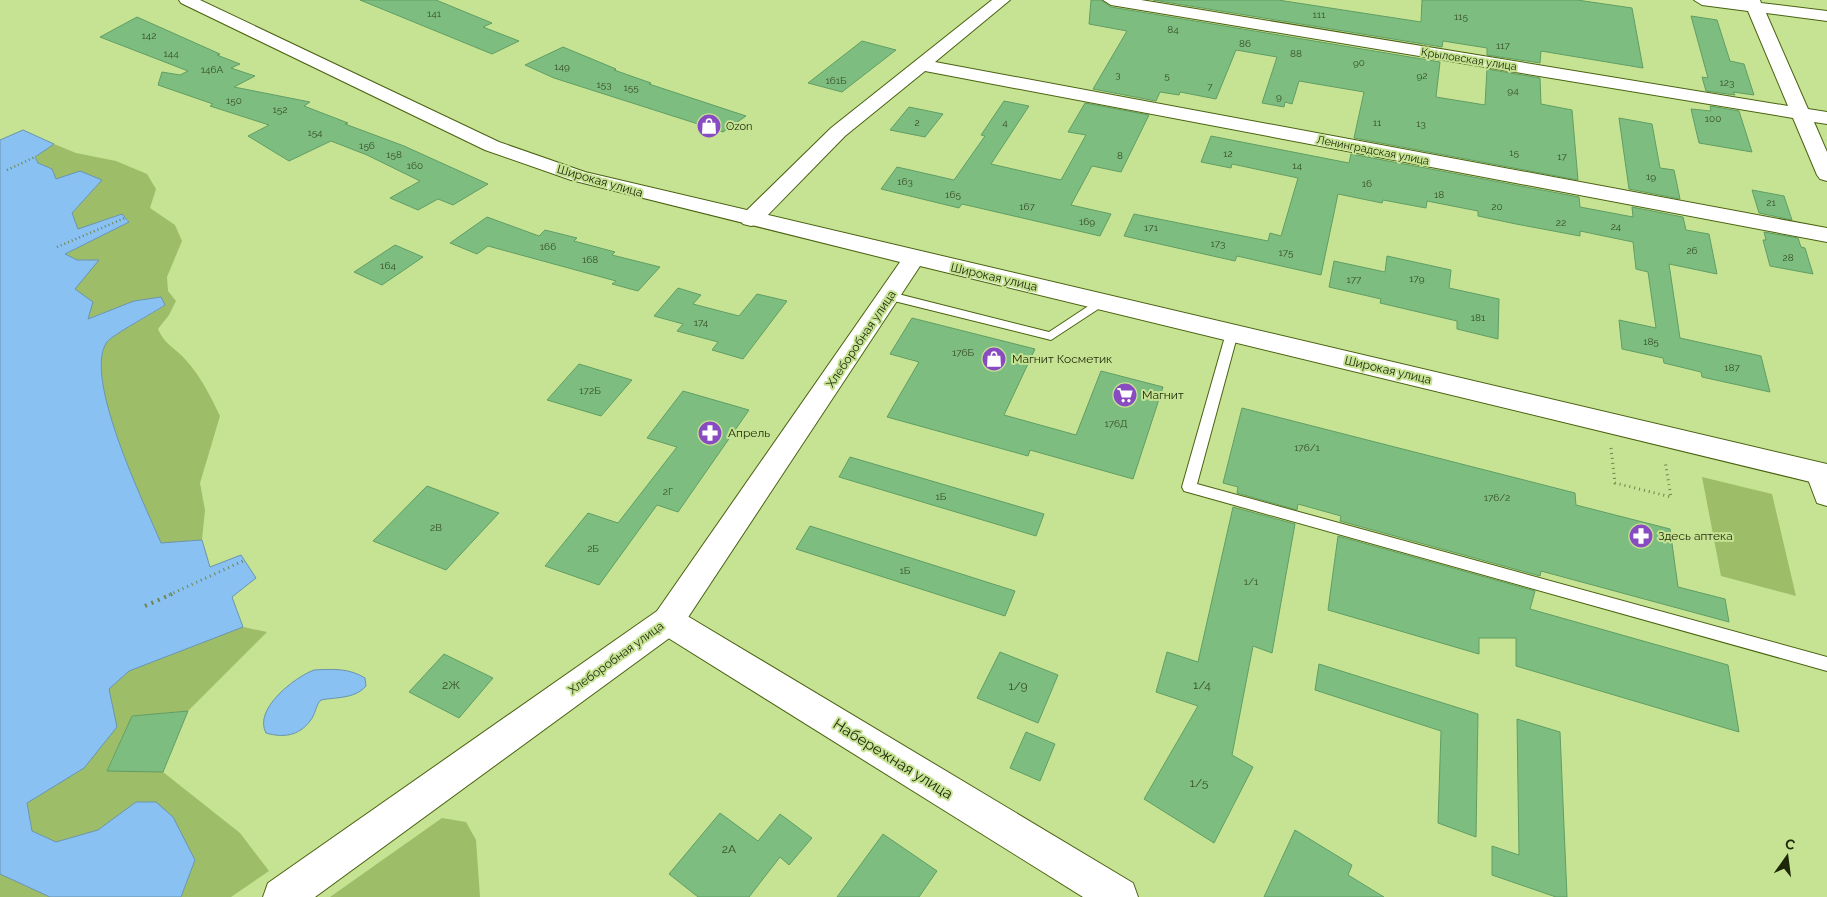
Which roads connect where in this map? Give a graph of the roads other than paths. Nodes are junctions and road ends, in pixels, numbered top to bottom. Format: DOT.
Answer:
graph roads {
  1 [pos="187,0"];
  2 [pos="1002,0"];
  3 [pos="1111,0"];
  4 [pos="1702,0"];
  5 [pos="1753,3"];
  6 [pos="1827,16"];
  7 [pos="920,64"];
  8 [pos="1799,113"];
  9 [pos="1827,118"];
  10 [pos="1827,175"];
  11 [pos="751,219"];
  12 [pos="1827,236"];
  13 [pos="914,258"];
  14 [pos="890,296"];
  15 [pos="1103,302"];
  16 [pos="1232,333"];
  17 [pos="1825,481"];
  18 [pos="668,621"];
  19 [pos="1827,664"];
  20 [pos="282,897"];
  21 [pos="1118,897"];
  1 -- 11 [label="street, Широкая улица"];
  2 -- 7 [label="street"];
  3 -- 8 [label="street, Крыловская улица"];
  4 -- 5 [label="street"];
  5 -- 6 [label="street"];
  5 -- 8 [label="street"];
  7 -- 11 [label="street"];
  7 -- 12 [label="street, Ленинградская улица"];
  8 -- 9 [label="street, Крыловская улица"];
  8 -- 10 [label="street"];
  11 -- 13 [label="street, Широкая улица"];
  13 -- 14 [label="street, Хлеборобная улица"];
  13 -- 15 [label="street, Широкая улица"];
  14 -- 15 [label="lane"];
  14 -- 18 [label="street, Хлеборобная улица"];
  15 -- 16 [label="street, Широкая улица"];
  16 -- 17 [label="street, Широкая улица"];
  16 -- 19 [label="lane"];
  18 -- 20 [label="street, Хлеборобная улица"];
  18 -- 21 [label="street, Набережная улица"];
}
